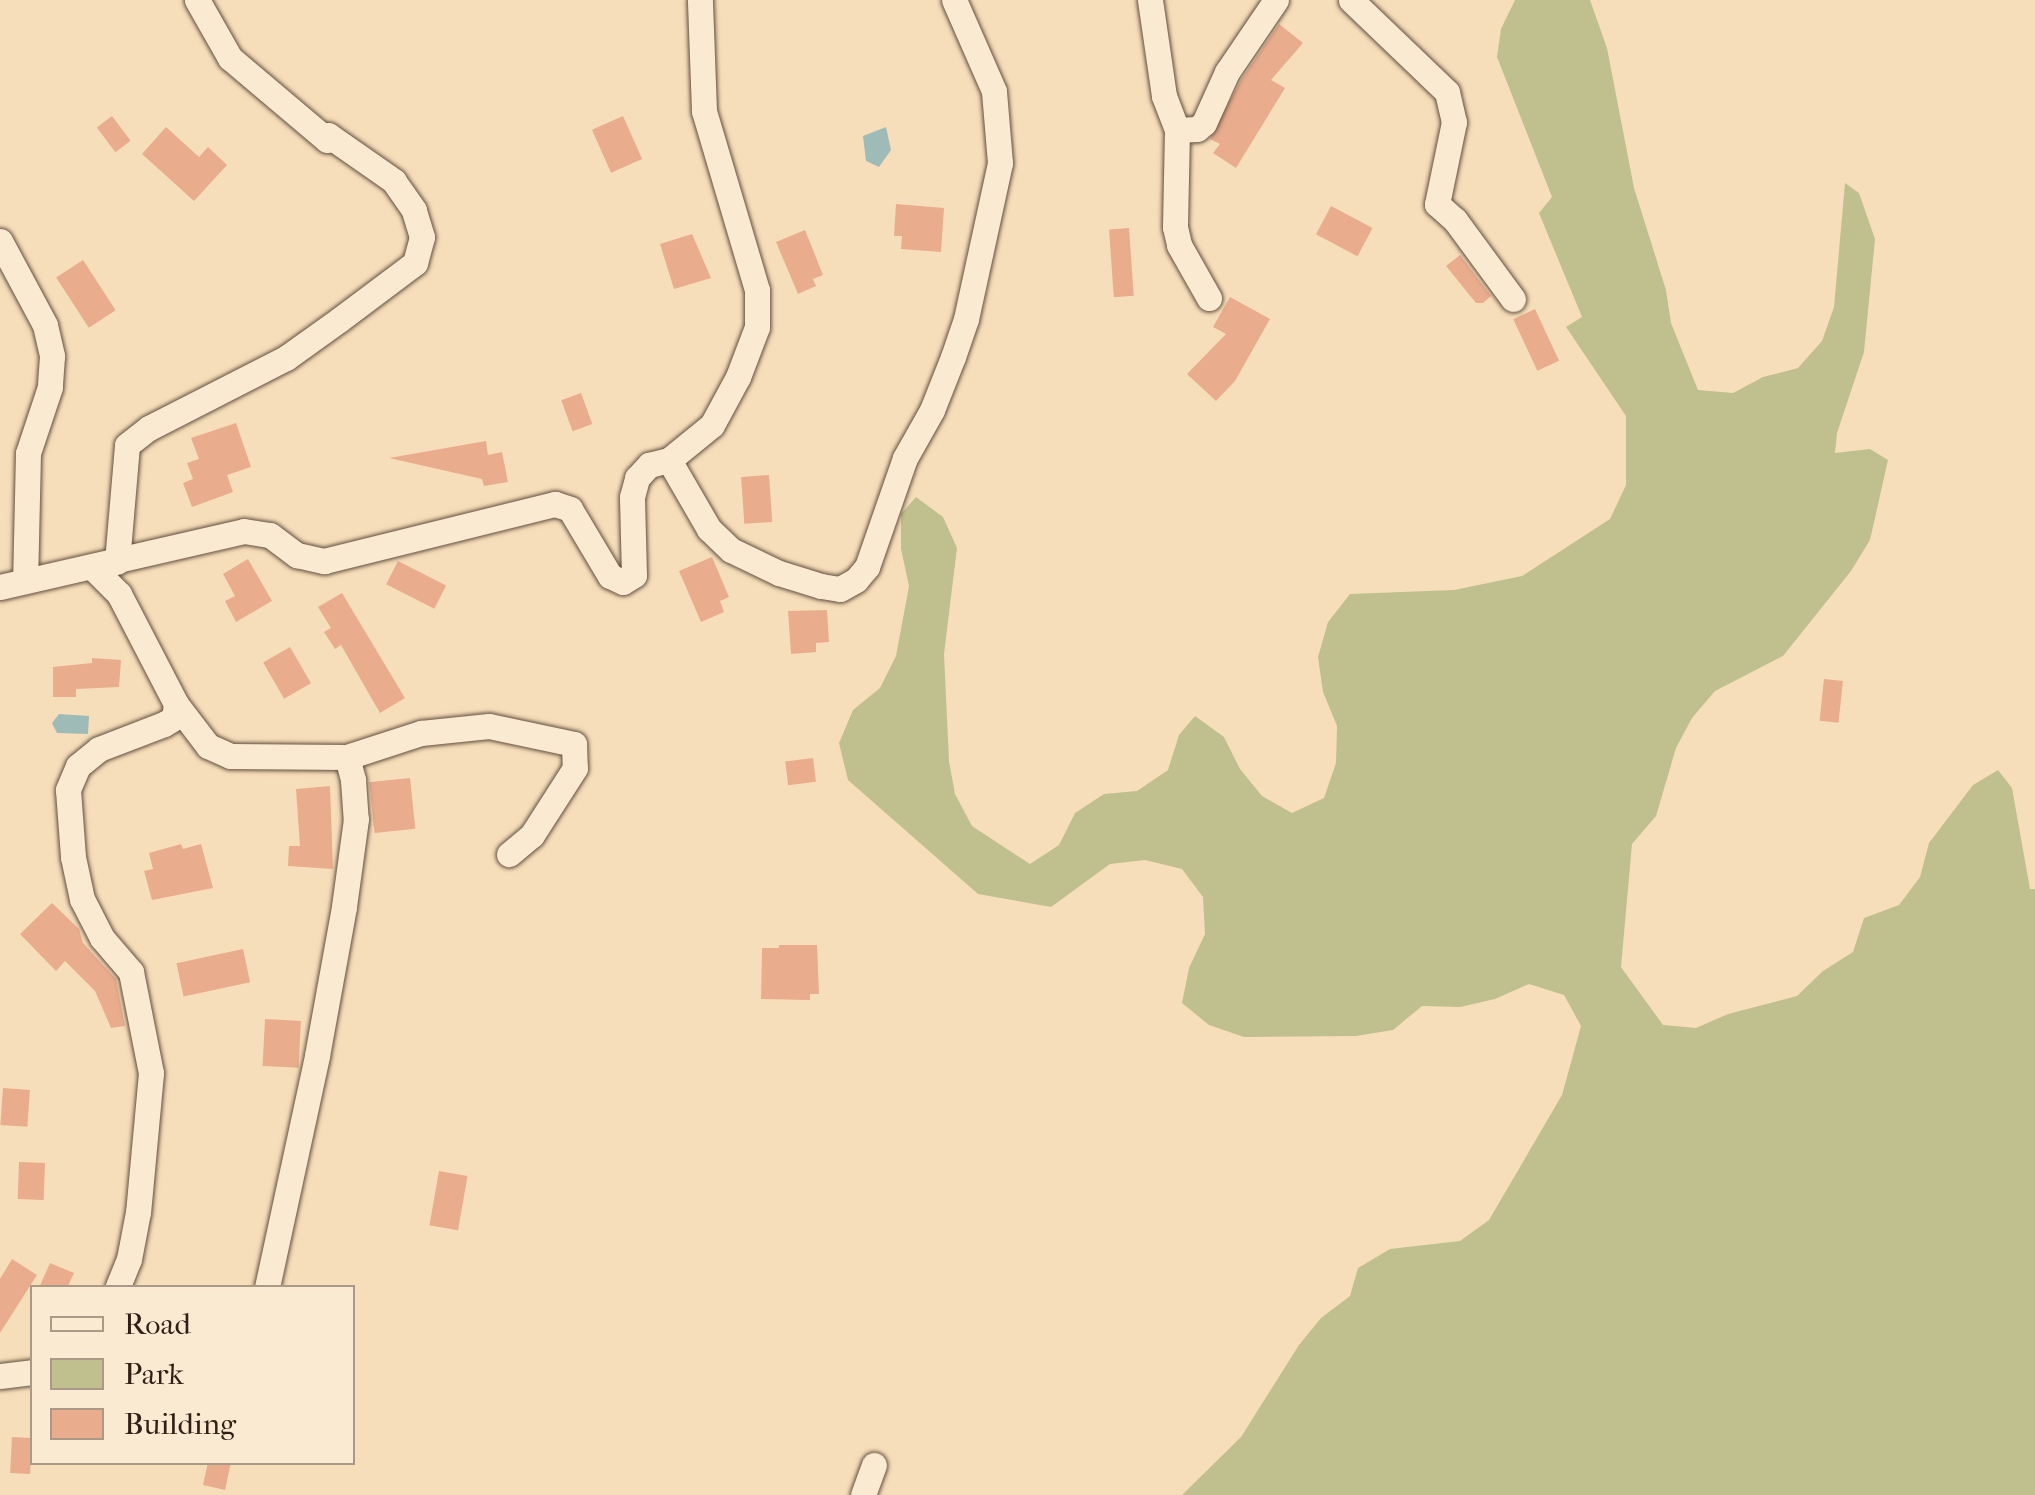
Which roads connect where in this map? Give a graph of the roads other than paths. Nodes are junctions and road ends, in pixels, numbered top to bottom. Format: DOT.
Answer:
graph roads {
  1 [pos="197,0"];
  2 [pos="700,0"];
  3 [pos="954,0"];
  4 [pos="1150,0"];
  5 [pos="1276,0"];
  6 [pos="1351,0"];
  7 [pos="1177,130"];
  8 [pos="0,241"];
  9 [pos="1209,298"];
  10 [pos="1513,299"];
  11 [pos="669,460"];
  12 [pos="105,565"];
  13 [pos="13,584"];
  14 [pos="176,704"];
  15 [pos="347,757"];
  16 [pos="509,854"];
  17 [pos="118,1285"];
  18 [pos="269,1285"];
  19 [pos="30,1372"];
  20 [pos="0,1376"];
  21 [pos="874,1464"];
  22 [pos="863,1495"];
  1 -- 12 [label="street"];
  2 -- 11 [label="street"];
  3 -- 11 [label="street"];
  4 -- 7 [label="street"];
  5 -- 7 [label="street"];
  6 -- 10 [label="street"];
  7 -- 9 [label="street"];
  8 -- 13 [label="street"];
  11 -- 12 [label="street"];
  12 -- 13 [label="street"];
  12 -- 14 [label="street"];
  14 -- 15 [label="street"];
  14 -- 17 [label="street"];
  15 -- 16 [label="street"];
  15 -- 18 [label="street"];
  19 -- 20 [label="street"];
  21 -- 22 [label="street"];
}
